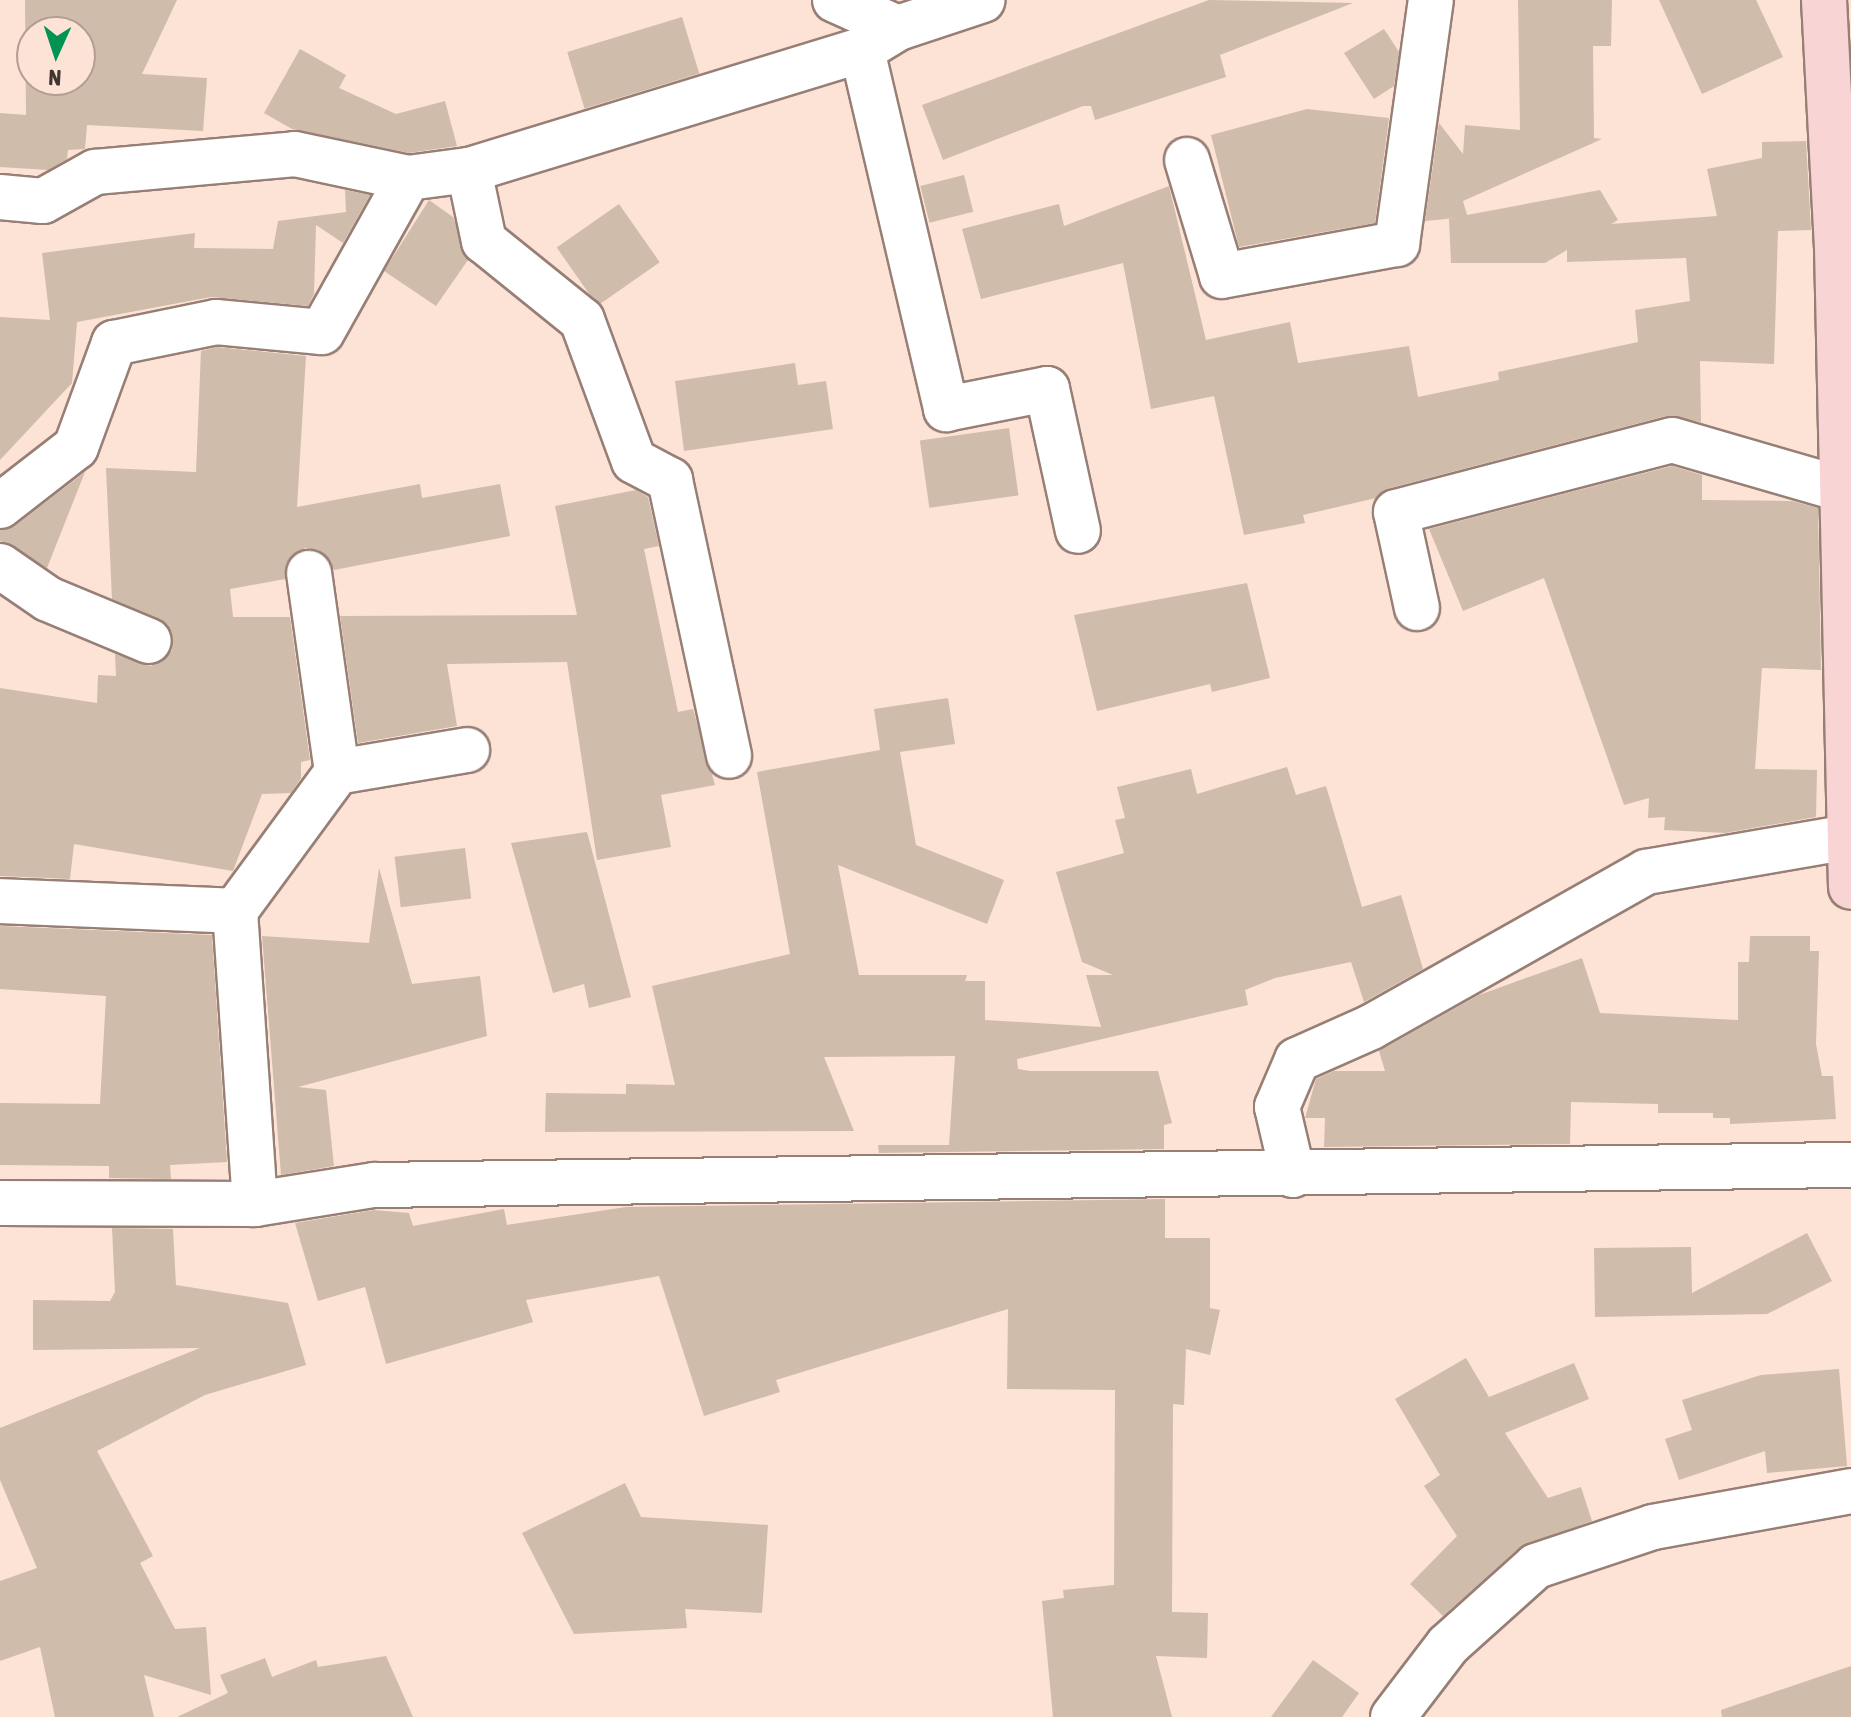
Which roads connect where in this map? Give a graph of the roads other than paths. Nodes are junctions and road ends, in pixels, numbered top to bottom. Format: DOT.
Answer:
graph roads {
  1 [pos="835,0"];
  2 [pos="983,0"];
  3 [pos="1431,0"];
  4 [pos="1824,0"];
  5 [pos="880,39"];
  6 [pos="1187,160"];
  7 [pos="469,170"];
  8 [pos="408,178"];
  9 [pos="0,197"];
  10 [pos="1844,245"];
  11 [pos="1844,490"];
  12 [pos="0,506"];
  13 [pos="1078,531"];
  14 [pos="0,566"];
  15 [pos="309,573"];
  16 [pos="1417,608"];
  17 [pos="149,641"];
  18 [pos="467,750"];
  19 [pos="729,756"];
  20 [pos="337,772"];
  21 [pos="1849,837"];
  22 [pos="1851,887"];
  23 [pos="0,901"];
  24 [pos="235,911"];
  25 [pos="1851,1165"];
  26 [pos="1293,1175"];
  27 [pos="0,1203"];
  28 [pos="255,1204"];
  29 [pos="1851,1491"];
  30 [pos="1393,1717"];
  1 -- 5 [label="street"];
  2 -- 5 [label="street"];
  3 -- 6 [label="street"];
  4 -- 10 [label="main road"];
  5 -- 7 [label="street"];
  5 -- 13 [label="street"];
  7 -- 8 [label="street"];
  7 -- 19 [label="street"];
  8 -- 9 [label="street"];
  8 -- 12 [label="street"];
  10 -- 11 [label="main road"];
  11 -- 16 [label="street"];
  11 -- 21 [label="main road"];
  14 -- 17 [label="street"];
  15 -- 20 [label="street"];
  18 -- 20 [label="street"];
  20 -- 24 [label="street"];
  21 -- 22 [label="main road"];
  21 -- 26 [label="street"];
  23 -- 24 [label="street"];
  24 -- 28 [label="street"];
  25 -- 26 [label="street"];
  26 -- 28 [label="street"];
  27 -- 28 [label="street"];
  29 -- 30 [label="street"];
}
